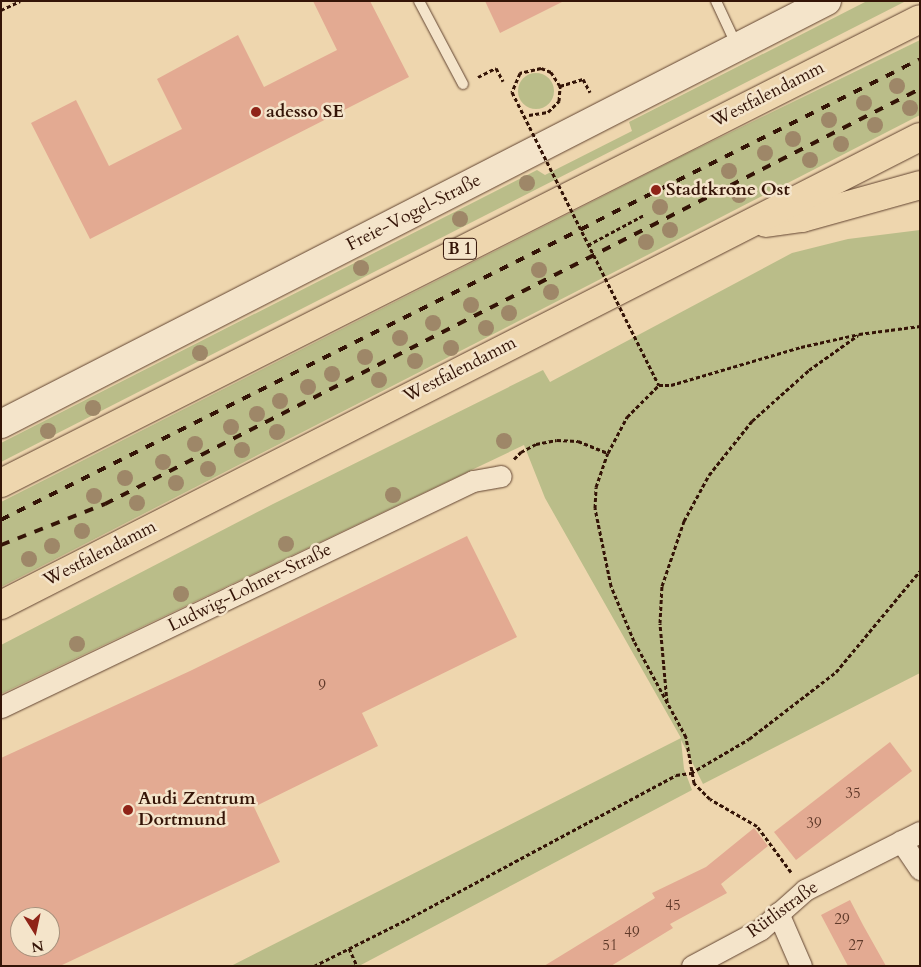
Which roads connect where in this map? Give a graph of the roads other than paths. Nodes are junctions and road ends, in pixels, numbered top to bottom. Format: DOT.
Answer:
graph roads {
  1 [pos="419,1"];
  2 [pos="716,1"];
  3 [pos="827,1"];
  4 [pos="920,19"];
  5 [pos="737,47"];
  6 [pos="463,84"];
  7 [pos="920,136"];
  8 [pos="920,185"];
  9 [pos="740,228"];
  10 [pos="1,424"];
  11 [pos="501,476"];
  12 [pos="1,483"];
  13 [pos="1,604"];
  14 [pos="1,707"];
  15 [pos="910,836"];
  16 [pos="920,869"];
  17 [pos="778,913"];
  18 [pos="692,966"];
  19 [pos="801,966"];
  1 -- 6 [label="lane"];
  2 -- 5 [label="lane"];
  3 -- 5 [label="street, Freie-Vogel-Straße"];
  4 -- 12 [label="highway, Westfalendamm / B 1"];
  5 -- 10 [label="street, Freie-Vogel-Straße"];
  7 -- 9 [label="highway, Westfalendamm"];
  8 -- 9 [label="highway"];
  9 -- 13 [label="highway, Westfalendamm"];
  11 -- 14 [label="street, Ludwig-Lohner-Straße"];
  15 -- 16 [label="street, Rütlistraße"];
  15 -- 17 [label="street, Rütlistraße"];
  17 -- 18 [label="street, Rütlistraße"];
  17 -- 19 [label="street"];
}
